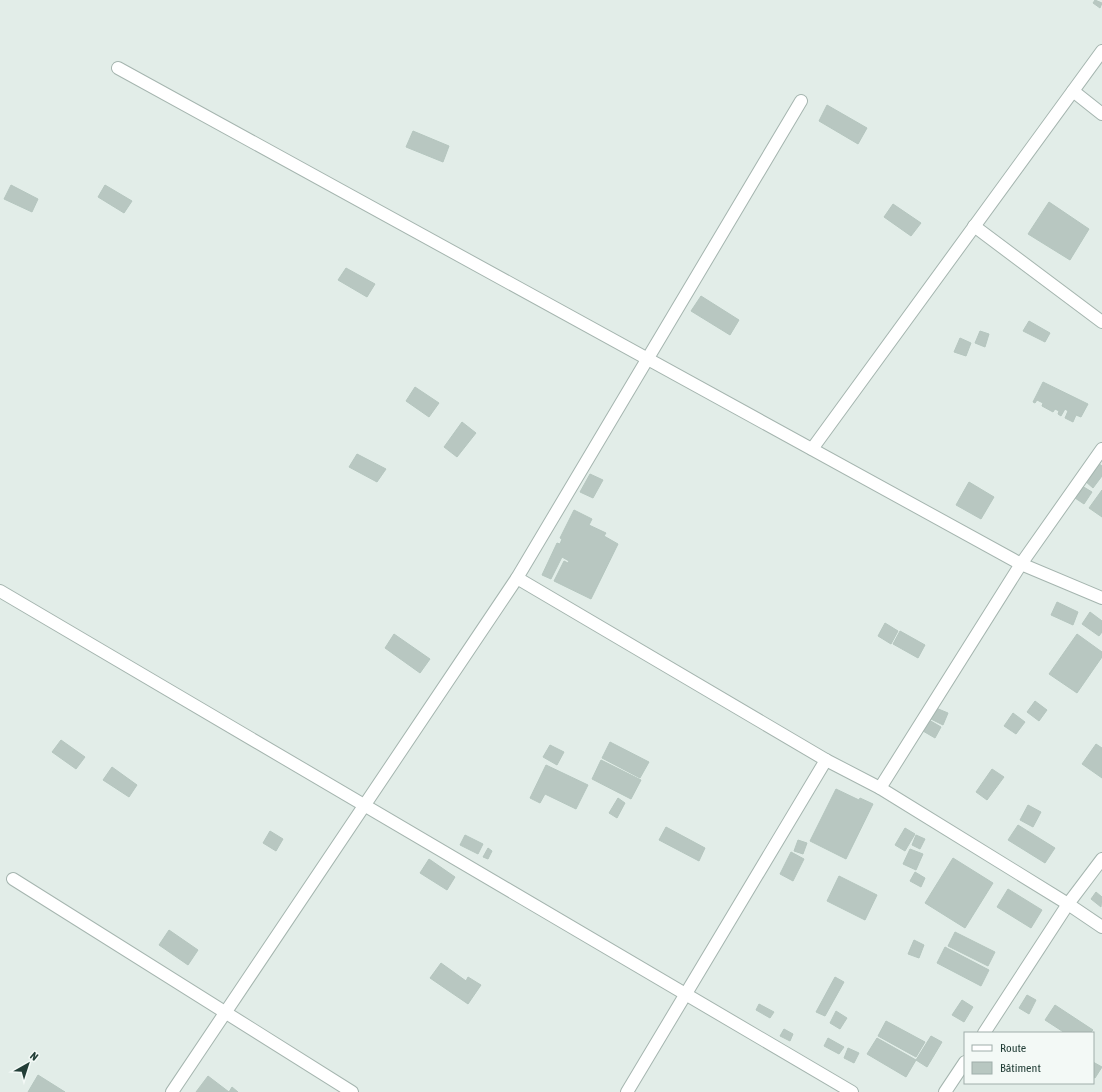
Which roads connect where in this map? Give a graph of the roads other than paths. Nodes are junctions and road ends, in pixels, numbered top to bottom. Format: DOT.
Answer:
graph roads {
  1 [pos="1102,50"];
  2 [pos="118,68"];
  3 [pos="1072,91"];
  4 [pos="801,102"];
  5 [pos="1102,114"];
  6 [pos="974,226"];
  7 [pos="1102,322"];
  8 [pos="648,359"];
  9 [pos="812,449"];
  10 [pos="1102,449"];
  11 [pos="1021,564"];
  12 [pos="517,578"];
  13 [pos="0,591"];
  14 [pos="1102,598"];
  15 [pos="826,760"];
  16 [pos="880,788"];
  17 [pos="363,806"];
  18 [pos="1102,859"];
  19 [pos="13,879"];
  20 [pos="1068,904"];
  21 [pos="1102,927"];
  22 [pos="686,995"];
  23 [pos="225,1012"];
  24 [pos="985,1032"];
  25 [pos="964,1064"];
  26 [pos="172,1092"];
  27 [pos="352,1092"];
  28 [pos="627,1092"];
  29 [pos="852,1092"];
  30 [pos="945,1092"];
  1 -- 3 [label="street"];
  2 -- 8 [label="street"];
  3 -- 5 [label="street"];
  3 -- 6 [label="street"];
  4 -- 8 [label="street"];
  6 -- 7 [label="street"];
  6 -- 9 [label="street"];
  8 -- 9 [label="street"];
  8 -- 12 [label="street"];
  9 -- 11 [label="street"];
  10 -- 11 [label="street"];
  11 -- 14 [label="street"];
  11 -- 16 [label="street"];
  12 -- 15 [label="street"];
  12 -- 17 [label="street"];
  13 -- 17 [label="street"];
  15 -- 16 [label="street"];
  15 -- 22 [label="street"];
  16 -- 20 [label="street"];
  17 -- 22 [label="street"];
  17 -- 23 [label="street"];
  18 -- 20 [label="street"];
  19 -- 23 [label="street"];
  20 -- 21 [label="street"];
  20 -- 24 [label="street"];
  22 -- 28 [label="street"];
  22 -- 29 [label="street"];
  23 -- 26 [label="street"];
  23 -- 27 [label="street"];
  25 -- 30 [label="street"];
}
